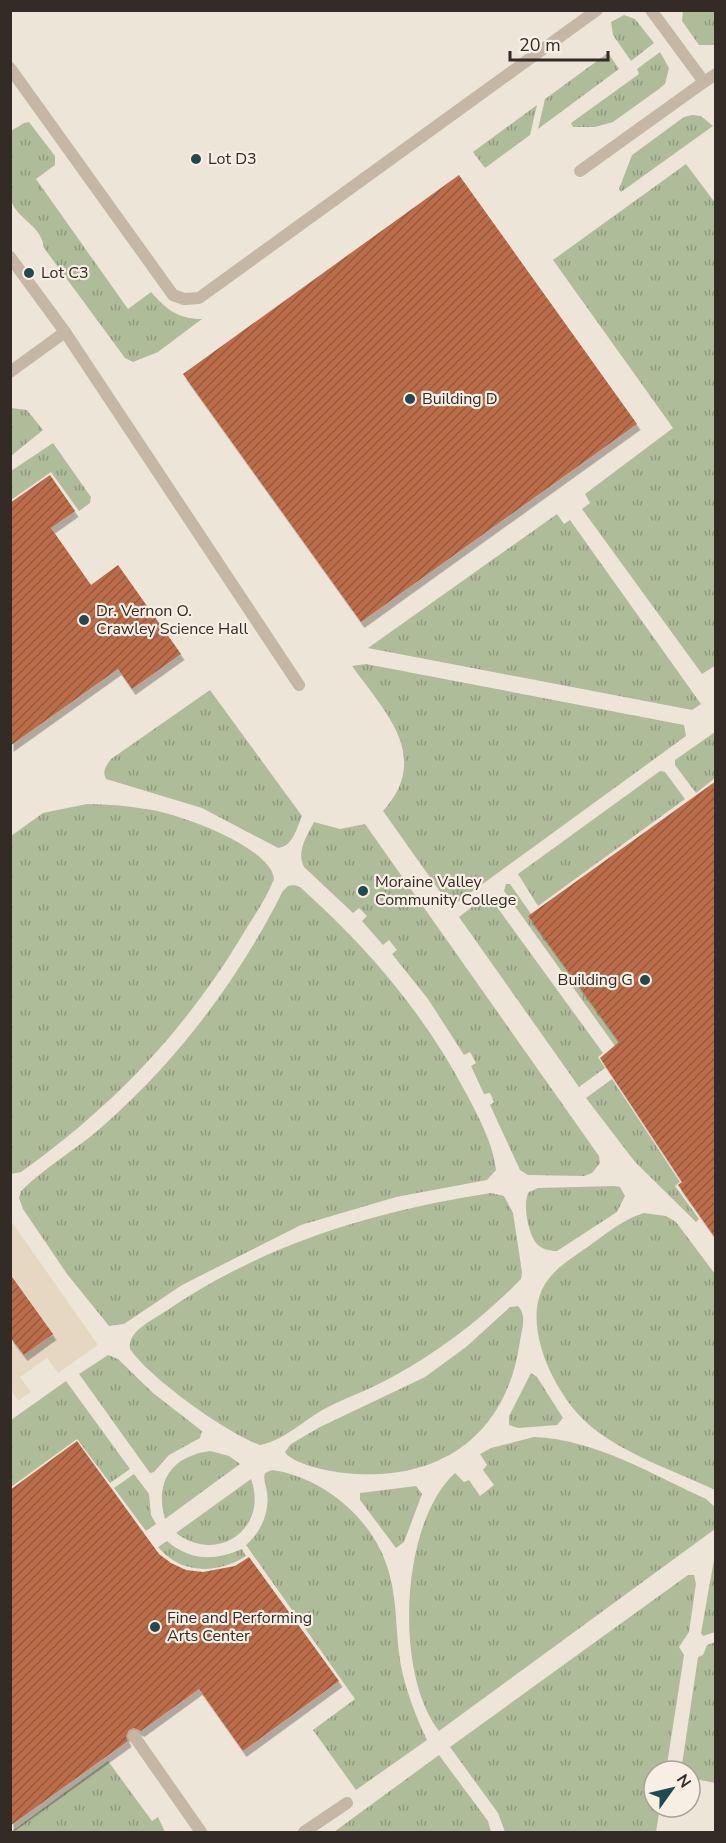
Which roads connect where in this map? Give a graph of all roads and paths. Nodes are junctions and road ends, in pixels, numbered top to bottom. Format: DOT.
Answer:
graph roads {
  1 [pos="597,10"];
  2 [pos="651,10"];
  3 [pos="10,68"];
  4 [pos="716,74"];
  5 [pos="704,82"];
  6 [pos="580,171"];
  7 [pos="10,256"];
  8 [pos="65,332"];
  9 [pos="10,372"];
  10 [pos="300,685"];
  11 [pos="134,1736"];
  12 [pos="347,1803"];
  13 [pos="201,1833"];
  14 [pos="304,1833"];
  1 -- 3 [label="lane"];
  2 -- 5 [label="lane"];
  4 -- 5 [label="lane"];
  5 -- 6 [label="lane"];
  7 -- 8 [label="lane"];
  8 -- 9 [label="lane"];
  8 -- 10 [label="lane"];
  11 -- 13 [label="lane"];
  12 -- 14 [label="lane"];
}
